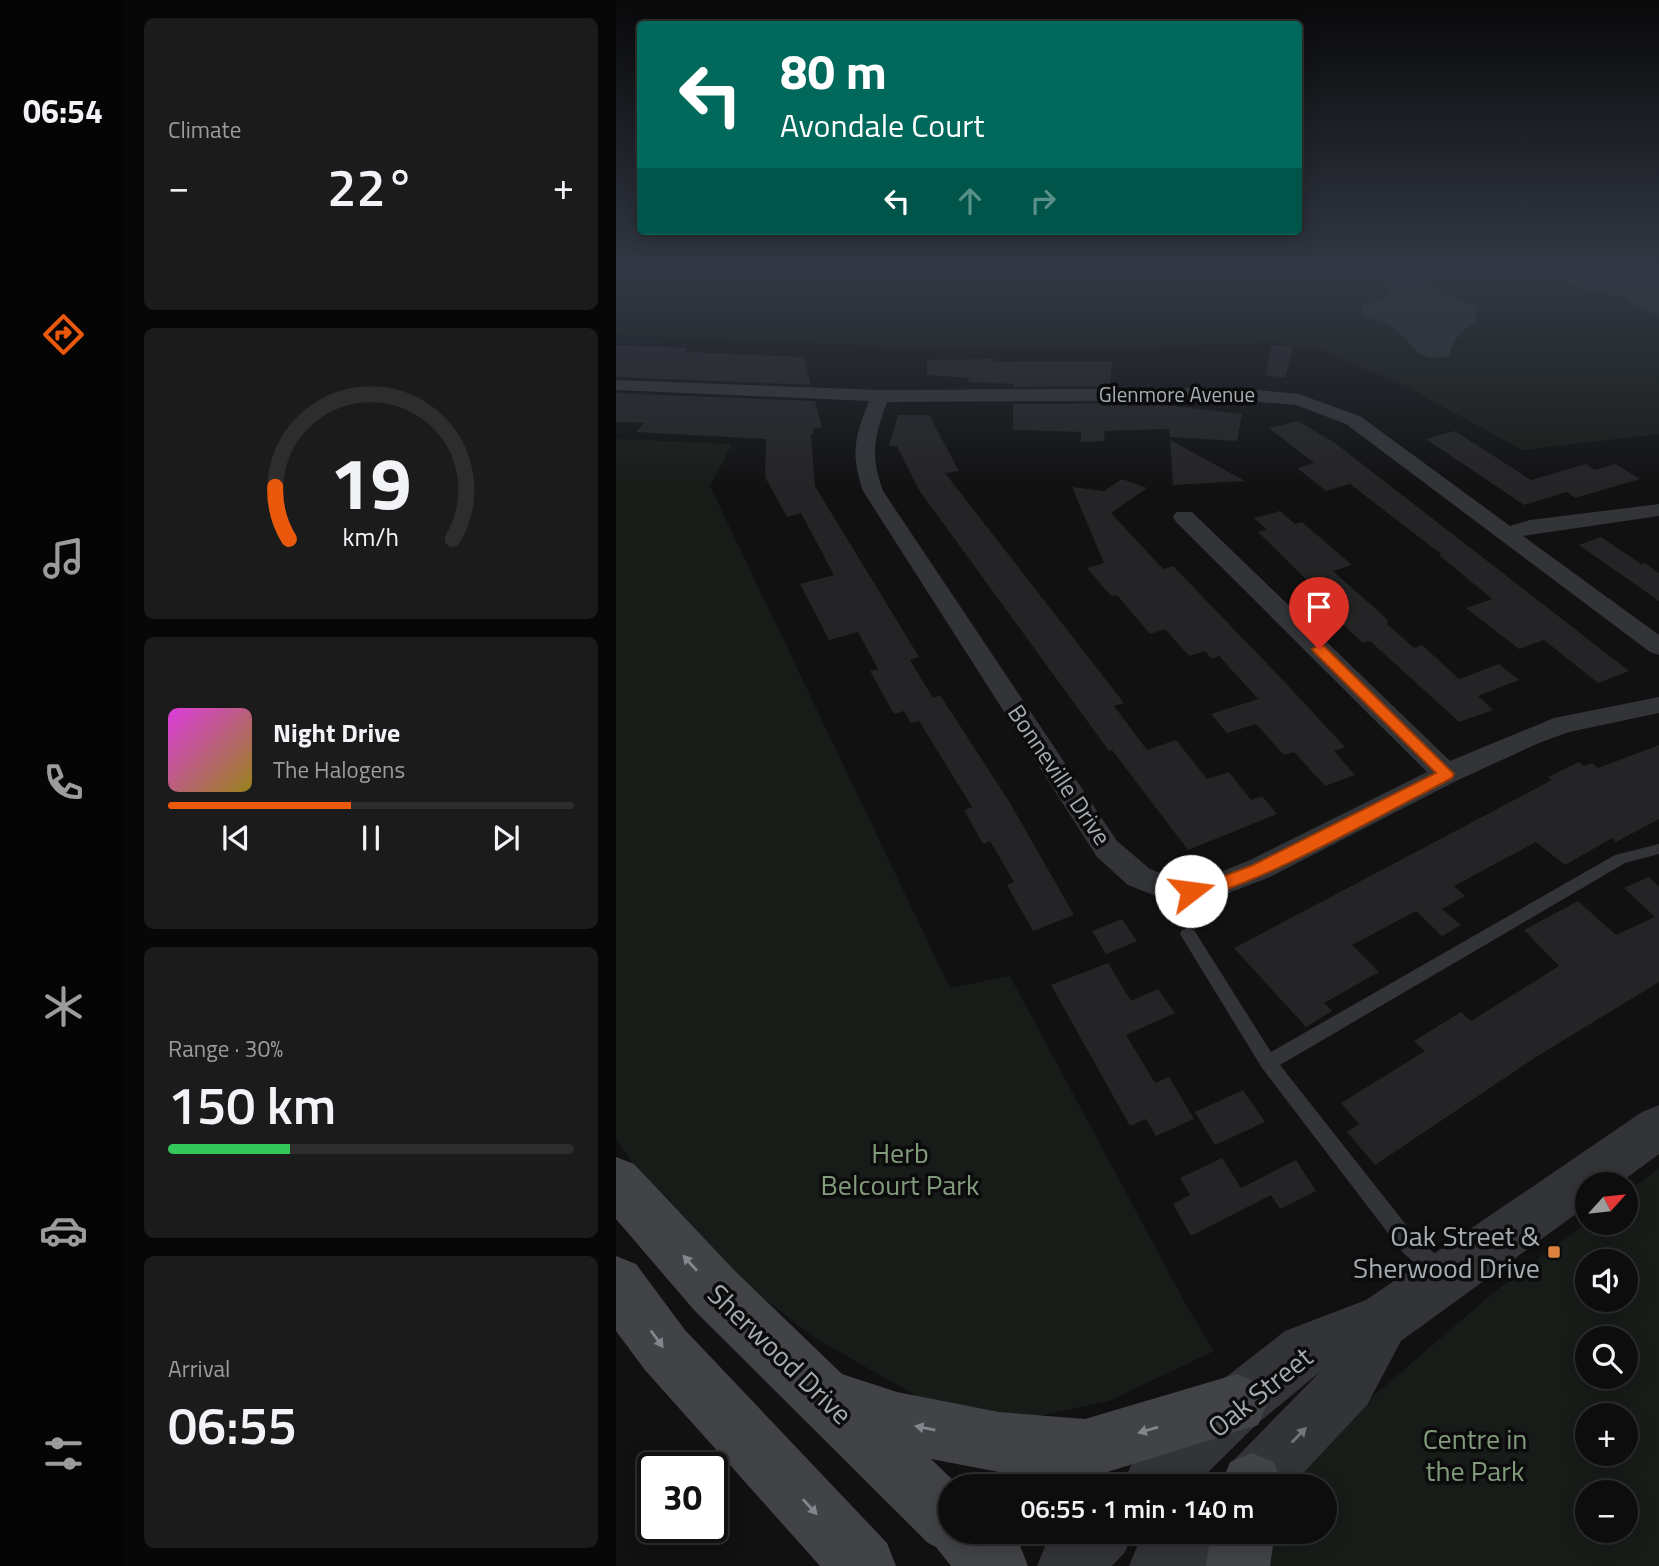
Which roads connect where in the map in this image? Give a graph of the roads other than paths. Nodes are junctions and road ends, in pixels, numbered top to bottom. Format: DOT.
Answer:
graph roads {
  1 [pos="616,385"];
  2 [pos="880,396"];
  3 [pos="1659,510"];
  4 [pos="1184,517"];
  5 [pos="1506,534"];
  6 [pos="1659,647"];
  7 [pos="1659,705"];
  8 [pos="1446,774"];
  9 [pos="1659,849"];
  10 [pos="1188,934"];
  11 [pos="1268,1063"];
  12 [pos="1659,1127"];
  13 [pos="616,1181"];
  14 [pos="1447,1275"];
  15 [pos="616,1284"];
  16 [pos="1382,1322"];
  17 [pos="825,1398"];
  18 [pos="1237,1404"];
  19 [pos="1164,1474"];
  20 [pos="1269,1474"];
  21 [pos="938,1509"];
  22 [pos="974,1544"];
  23 [pos="1091,1544"];
  24 [pos="1185,1544"];
  25 [pos="1242,1544"];
  26 [pos="864,1566"];
  27 [pos="996,1566"];
  28 [pos="1068,1566"];
  29 [pos="1160,1566"];
  30 [pos="1238,1566"];
  1 -- 2 [label="street, Glenmore Avenue"];
  2 -- 5 [label="street, Glenmore Avenue"];
  2 -- 8 [label="street, Bonneville Drive"];
  3 -- 5 [label="street"];
  4 -- 8 [label="street"];
  5 -- 6 [label="street, Glenmore Avenue"];
  7 -- 8 [label="street, Bonneville Drive"];
  9 -- 11 [label="lane"];
  10 -- 11 [label="lane"];
  11 -- 14 [label="lane"];
  12 -- 14 [label="street, Oak Street"];
  17 -- 13 [label="main road, Sherwood Drive, one-way"];
  14 -- 16 [label="street, Oak Street"];
  15 -- 26 [label="main road, one-way"];
  16 -- 18 [label="street, Oak Street"];
  20 -- 16 [label="street, Oak Street, one-way"];
  18 -- 17 [label="main road, one-way"];
  17 -- 21 [label="main road, Sherwood Drive"];
  18 -- 19 [label="street, Oak Street"];
  22 -- 27 [label="main road"];
  23 -- 28 [label="street"];
  24 -- 29 [label="street"];
  25 -- 30 [label="main road"];
}
